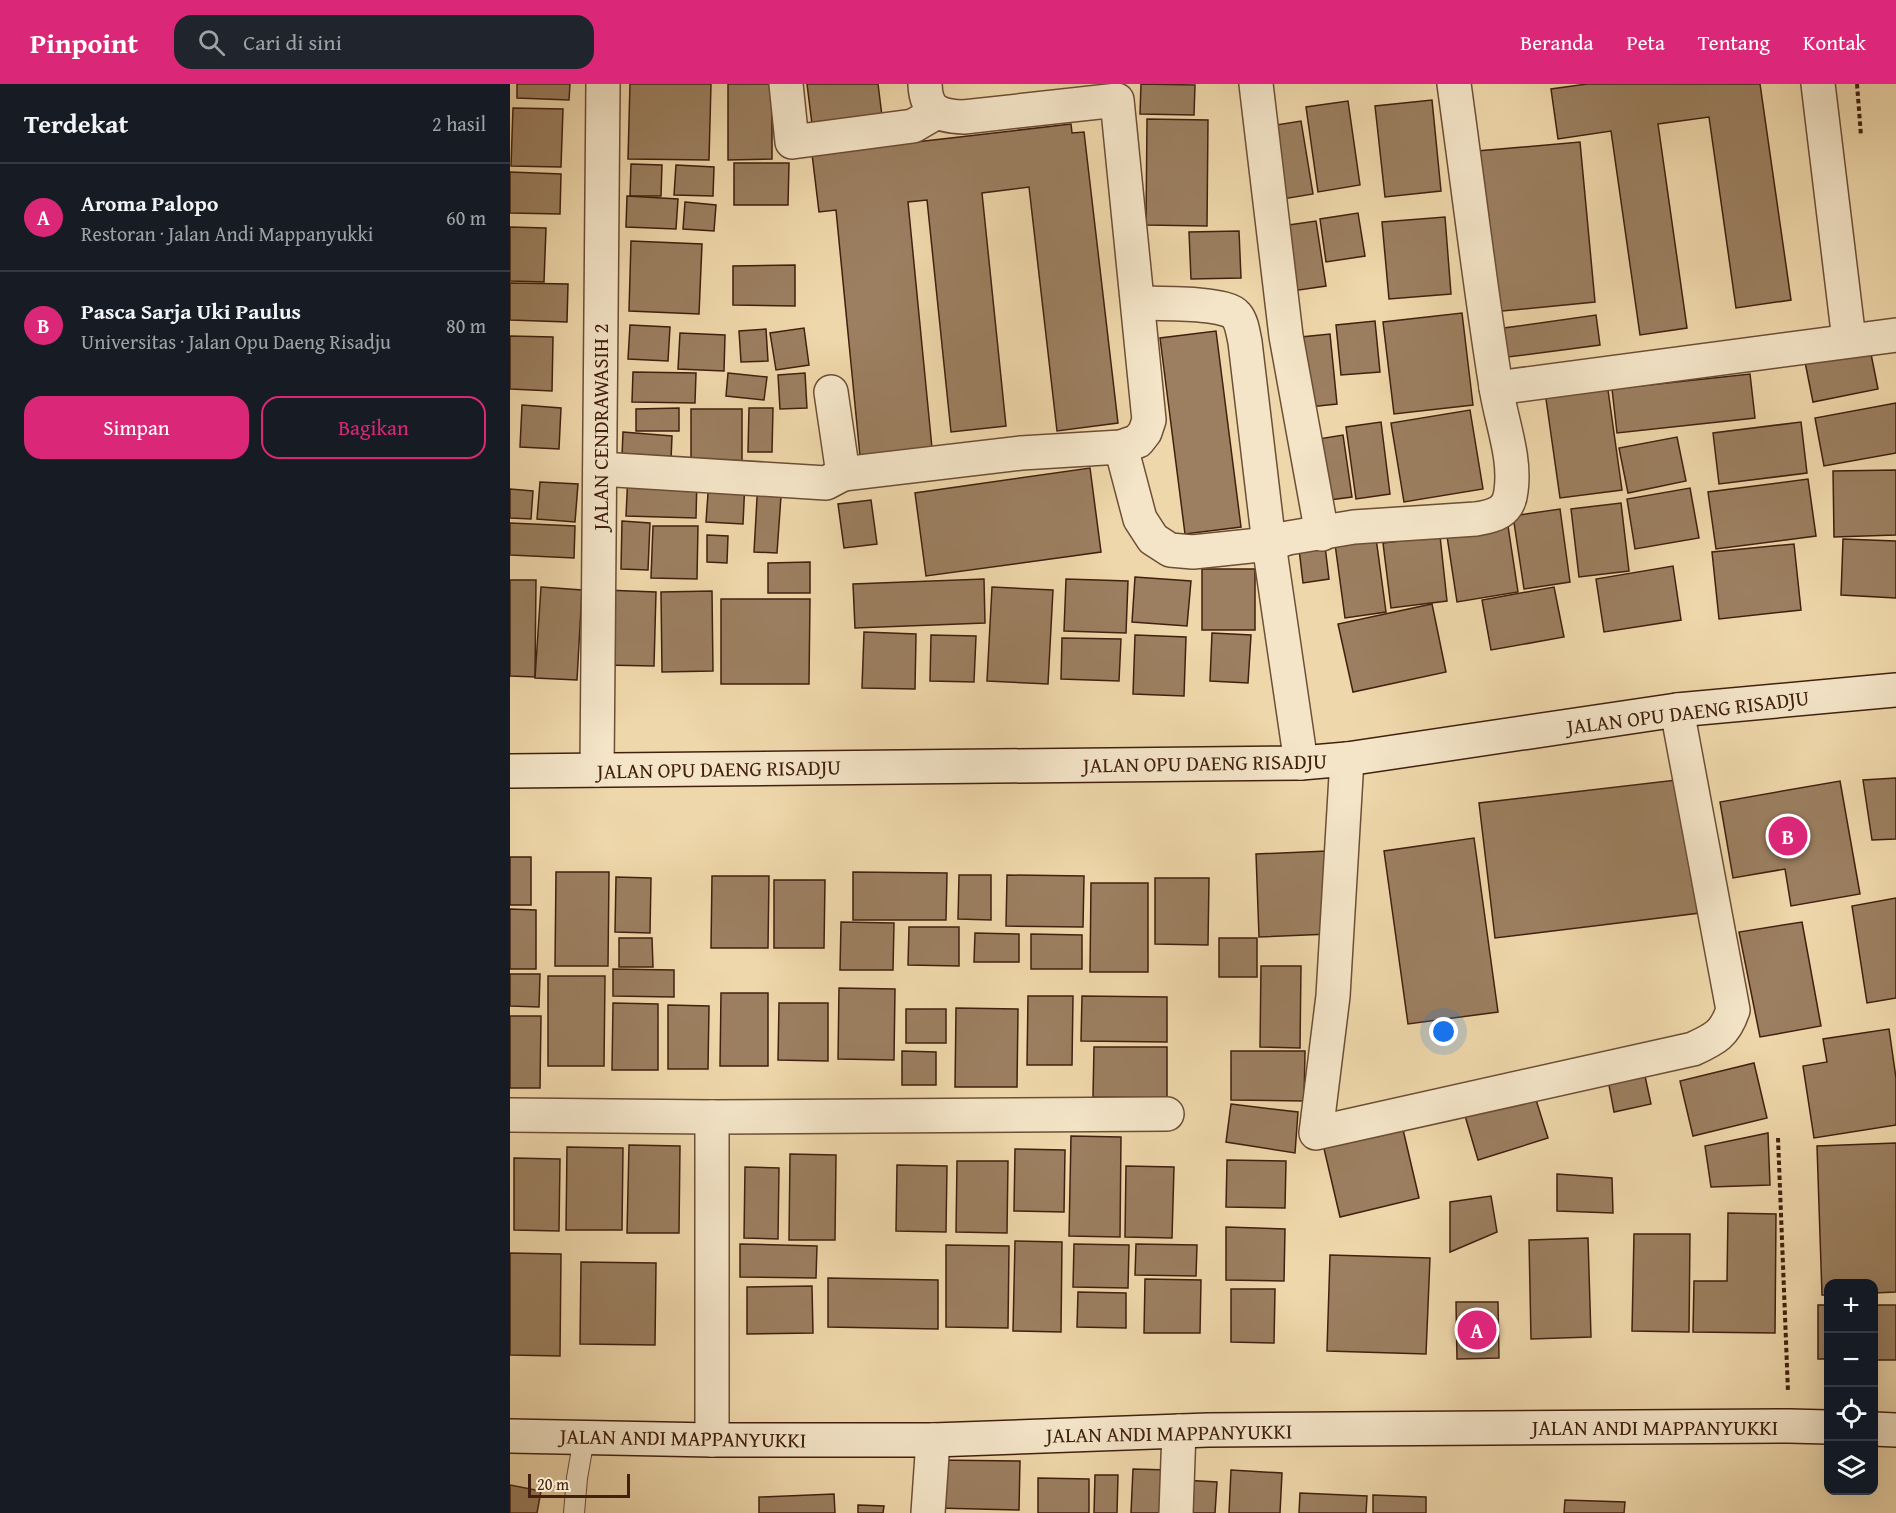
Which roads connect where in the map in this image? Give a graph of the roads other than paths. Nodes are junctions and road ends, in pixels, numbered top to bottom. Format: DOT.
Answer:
graph roads {
  1 [pos="603,84"];
  2 [pos="786,84"];
  3 [pos="1257,84"];
  4 [pos="1454,84"];
  5 [pos="1818,84"];
  6 [pos="931,98"];
  7 [pos="1138,303"];
  8 [pos="1896,335"];
  9 [pos="1266,339"];
  10 [pos="1849,340"];
  11 [pos="1496,388"];
  12 [pos="831,392"];
  13 [pos="1121,447"];
  14 [pos="600,469"];
  15 [pos="843,474"];
  16 [pos="1298,538"];
  17 [pos="1896,690"];
  18 [pos="1677,710"];
  19 [pos="1347,759"];
  20 [pos="1301,763"];
  21 [pos="597,770"];
  22 [pos="510,771"];
  23 [pos="1167,1113"];
  24 [pos="510,1115"];
  25 [pos="712,1117"];
  26 [pos="1824,1427"];
  27 [pos="1878,1429"];
  28 [pos="1896,1430"];
  29 [pos="1179,1431"];
  30 [pos="510,1436"];
  31 [pos="584,1438"];
  32 [pos="712,1440"];
  33 [pos="933,1440"];
  34 [pos="574,1513"];
  35 [pos="928,1513"];
  36 [pos="1176,1513"];
  1 -- 14 [label="street, JALAN CENDRAWASIH 2"];
  2 -- 6 [label="street"];
  3 -- 9 [label="street"];
  4 -- 11 [label="street"];
  5 -- 10 [label="street"];
  6 -- 7 [label="street"];
  7 -- 9 [label="street"];
  7 -- 13 [label="street"];
  8 -- 10 [label="street"];
  9 -- 16 [label="street"];
  9 -- 16 [label="street"];
  10 -- 11 [label="street"];
  11 -- 16 [label="street"];
  12 -- 15 [label="street"];
  13 -- 15 [label="street"];
  13 -- 16 [label="street"];
  14 -- 15 [label="street"];
  14 -- 21 [label="street, JALAN CENDRAWASIH 2"];
  16 -- 20 [label="street"];
  17 -- 18 [label="street, JALAN OPU DAENG RISADJU"];
  18 -- 19 [label="street, JALAN OPU DAENG RISADJU"];
  18 -- 19 [label="street"];
  19 -- 20 [label="street, JALAN OPU DAENG RISADJU"];
  20 -- 21 [label="street, JALAN OPU DAENG RISADJU"];
  21 -- 22 [label="street, JALAN OPU DAENG RISADJU"];
  23 -- 25 [label="street"];
  24 -- 25 [label="street"];
  25 -- 32 [label="street"];
  26 -- 29 [label="street, JALAN ANDI MAPPANYUKKI"];
  27 -- 28 [label="street"];
  29 -- 33 [label="street, JALAN ANDI MAPPANYUKKI"];
  29 -- 36 [label="street"];
  30 -- 31 [label="street, JALAN ANDI MAPPANYUKKI"];
  31 -- 32 [label="street, JALAN ANDI MAPPANYUKKI"];
  31 -- 34 [label="lane"];
  32 -- 33 [label="street, JALAN ANDI MAPPANYUKKI"];
  33 -- 35 [label="street"];
}
